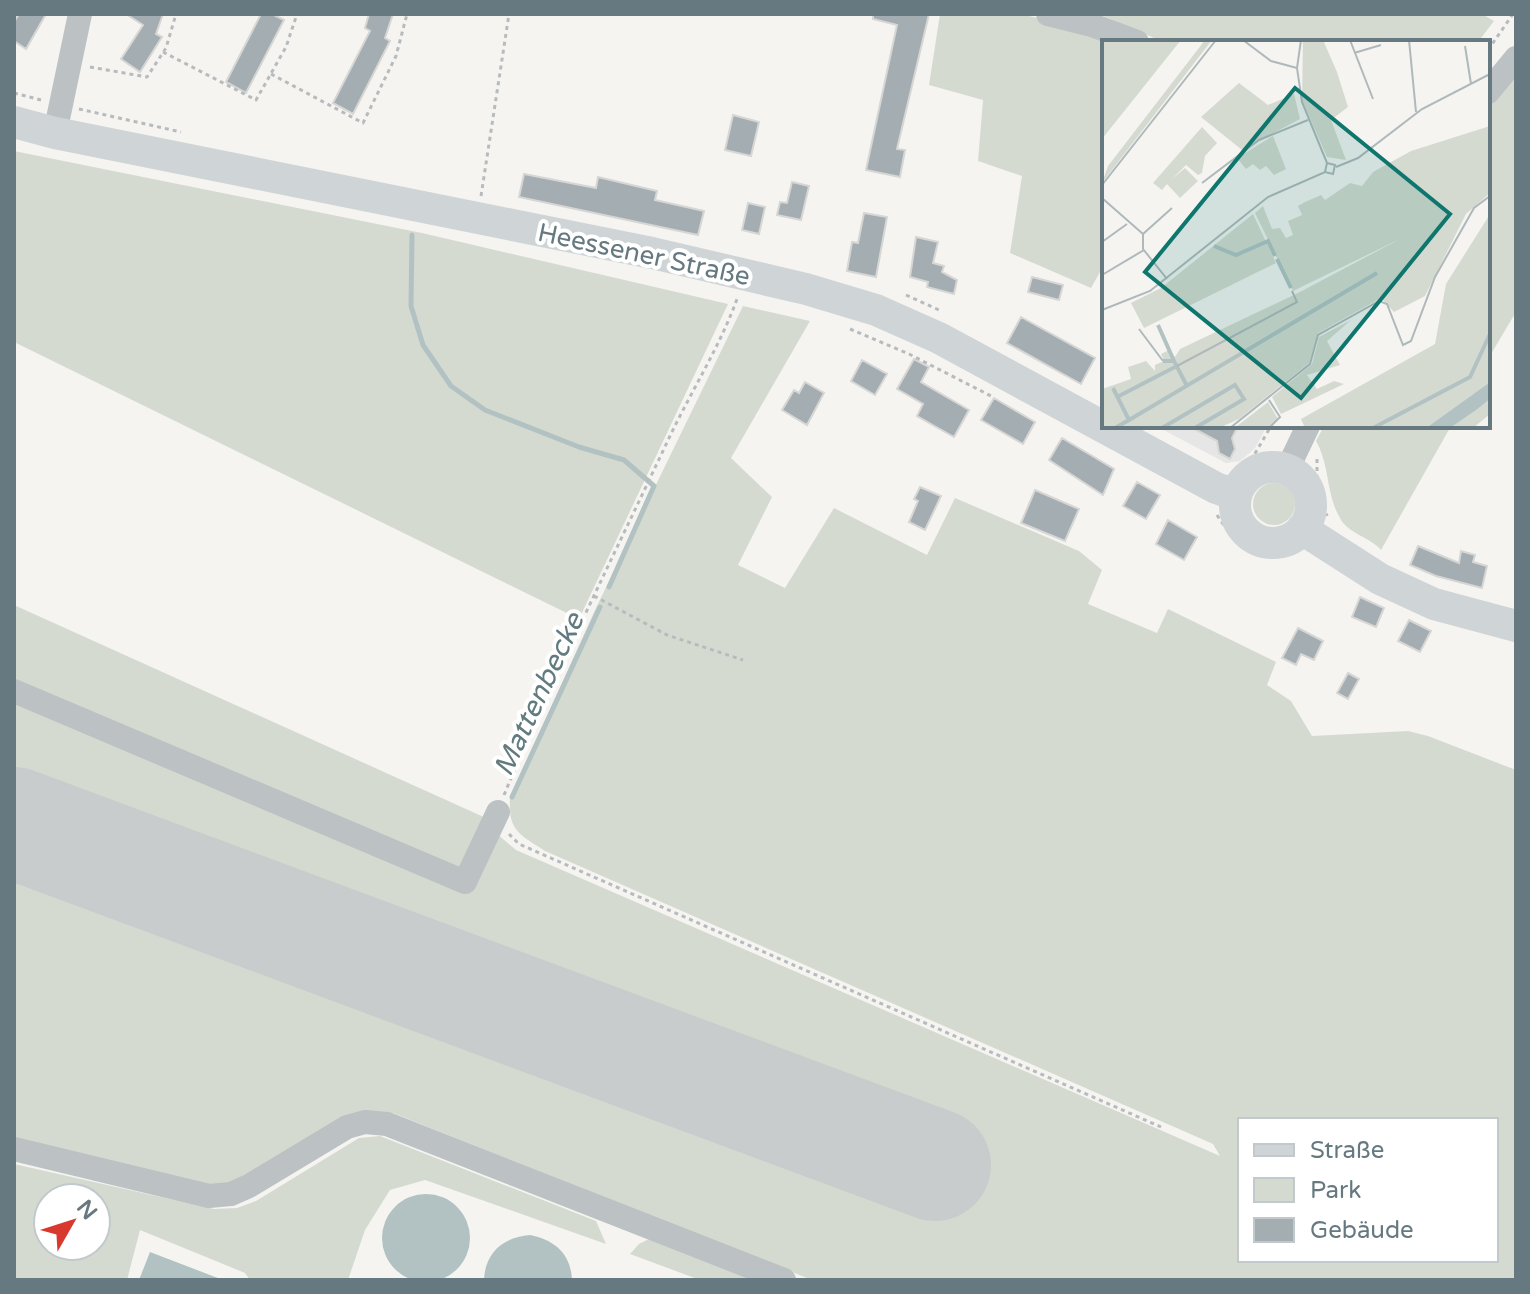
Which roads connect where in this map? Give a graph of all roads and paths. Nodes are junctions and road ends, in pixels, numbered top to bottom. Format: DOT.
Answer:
graph roads {
  1 [pos="80,14"];
  2 [pos="176,14"];
  3 [pos="297,14"];
  4 [pos="407,14"];
  5 [pos="509,14"];
  6 [pos="1048,14"];
  7 [pos="1513,14"];
  8 [pos="1132,40"];
  9 [pos="1490,47"];
  10 [pos="163,52"];
  11 [pos="1516,58"];
  12 [pos="70,63"];
  13 [pos="271,74"];
  14 [pos="1490,90"];
  15 [pos="14,122"];
  16 [pos="55,133"];
  17 [pos="478,218"];
  18 [pos="744,276"];
  19 [pos="841,325"];
  20 [pos="999,400"];
  21 [pos="1102,426"];
  22 [pos="1105,428"];
  23 [pos="1270,428"];
  24 [pos="1307,428"];
  25 [pos="1317,459"];
  26 [pos="1287,470"];
  27 [pos="1227,493"];
  28 [pos="1310,535"];
  29 [pos="594,596"];
  30 [pos="1516,626"];
  31 [pos="743,660"];
  32 [pos="14,691"];
  33 [pos="498,812"];
  34 [pos="1161,1127"];
  35 [pos="14,1149"];
  36 [pos="784,1280"];
  1 -- 12 [label="street"];
  2 -- 10 [label="path"];
  3 -- 13 [label="path"];
  4 -- 13 [label="path"];
  5 -- 17 [label="path"];
  6 -- 8 [label="street"];
  7 -- 9 [label="path"];
  10 -- 12 [label="path"];
  10 -- 13 [label="path"];
  11 -- 14 [label="street"];
  12 -- 16 [label="street"];
  15 -- 16 [label="main road, Heessener Straße"];
  16 -- 17 [label="main road, Heessener Straße"];
  17 -- 18 [label="main road, Heessener Straße"];
  18 -- 21 [label="main road, Heessener Straße"];
  18 -- 29 [label="path"];
  19 -- 20 [label="path"];
  22 -- 27 [label="main road, Heessener Straße"];
  23 -- 27 [label="path"];
  24 -- 26 [label="street"];
  25 -- 28 [label="path"];
  26 -- 27 [label="main road"];
  26 -- 28 [label="main road"];
  27 -- 28 [label="main road"];
  27 -- 28 [label="path"];
  28 -- 30 [label="main road"];
  29 -- 31 [label="path"];
  29 -- 33 [label="path"];
  32 -- 33 [label="street"];
  33 -- 34 [label="path"];
  35 -- 36 [label="street"];
}
